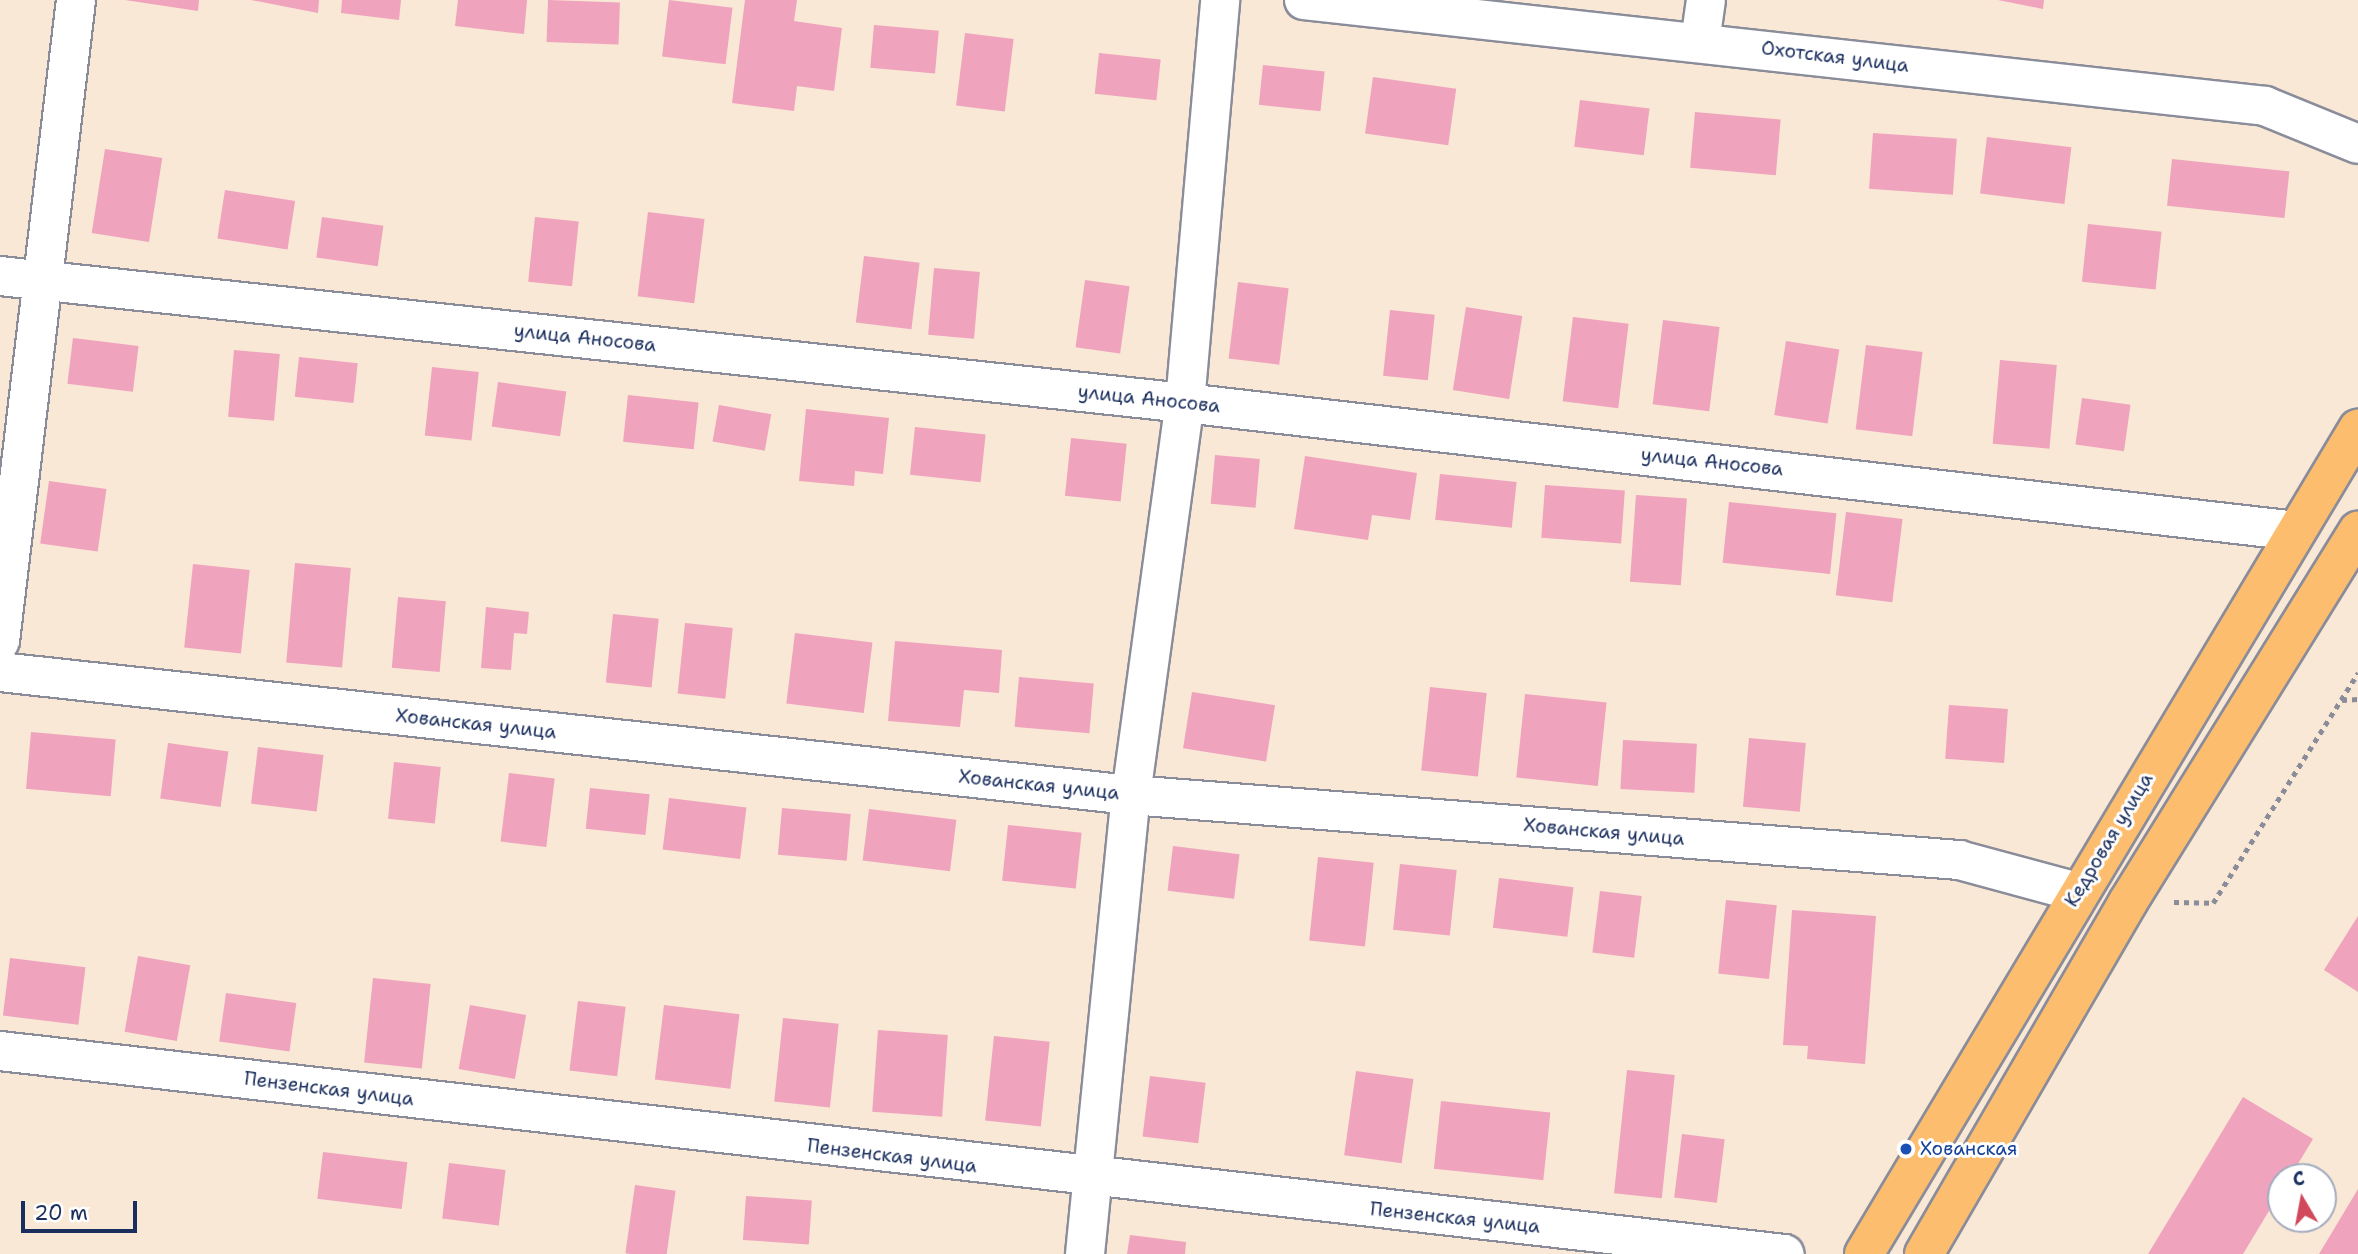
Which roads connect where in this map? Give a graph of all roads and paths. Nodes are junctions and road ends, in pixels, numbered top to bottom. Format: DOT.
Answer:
graph roads {
  1 [pos="76,0"];
  2 [pos="1220,0"];
  3 [pos="1304,0"];
  4 [pos="1706,0"];
  5 [pos="1700,42"];
  6 [pos="2358,144"];
  7 [pos="0,276"];
  8 [pos="44,280"];
  9 [pos="1185,402"];
  10 [pos="2358,429"];
  11 [pos="2296,531"];
  12 [pos="2358,531"];
  13 [pos="0,641"];
  14 [pos="0,672"];
  15 [pos="2358,673"];
  16 [pos="2358,699"];
  17 [pos="2341,700"];
  18 [pos="1131,794"];
  19 [pos="2078,892"];
  20 [pos="2128,902"];
  21 [pos="0,1051"];
  22 [pos="1090,1179"];
  23 [pos="1085,1254"];
  24 [pos="1784,1254"];
  25 [pos="1864,1254"];
  26 [pos="1924,1254"];
  1 -- 8 [label="street"];
  2 -- 9 [label="street"];
  3 -- 5 [label="street, Охотская улица"];
  4 -- 5 [label="street"];
  5 -- 6 [label="street, Охотская улица"];
  7 -- 8 [label="street, улица Аносова"];
  8 -- 9 [label="street, улица Аносова"];
  8 -- 13 [label="street"];
  9 -- 11 [label="street, улица Аносова"];
  9 -- 18 [label="street"];
  10 -- 11 [label="main road, Кедровая улица"];
  11 -- 19 [label="main road, Кедровая улица"];
  12 -- 20 [label="main road"];
  14 -- 18 [label="street, Хованская улица"];
  15 -- 17 [label="path"];
  16 -- 17 [label="path"];
  17 -- 20 [label="path"];
  18 -- 19 [label="street, Хованская улица"];
  18 -- 22 [label="street"];
  19 -- 25 [label="main road, Кедровая улица"];
  20 -- 26 [label="main road"];
  21 -- 22 [label="street, Пензенская улица"];
  22 -- 23 [label="street"];
  22 -- 24 [label="street, Пензенская улица"];
}
